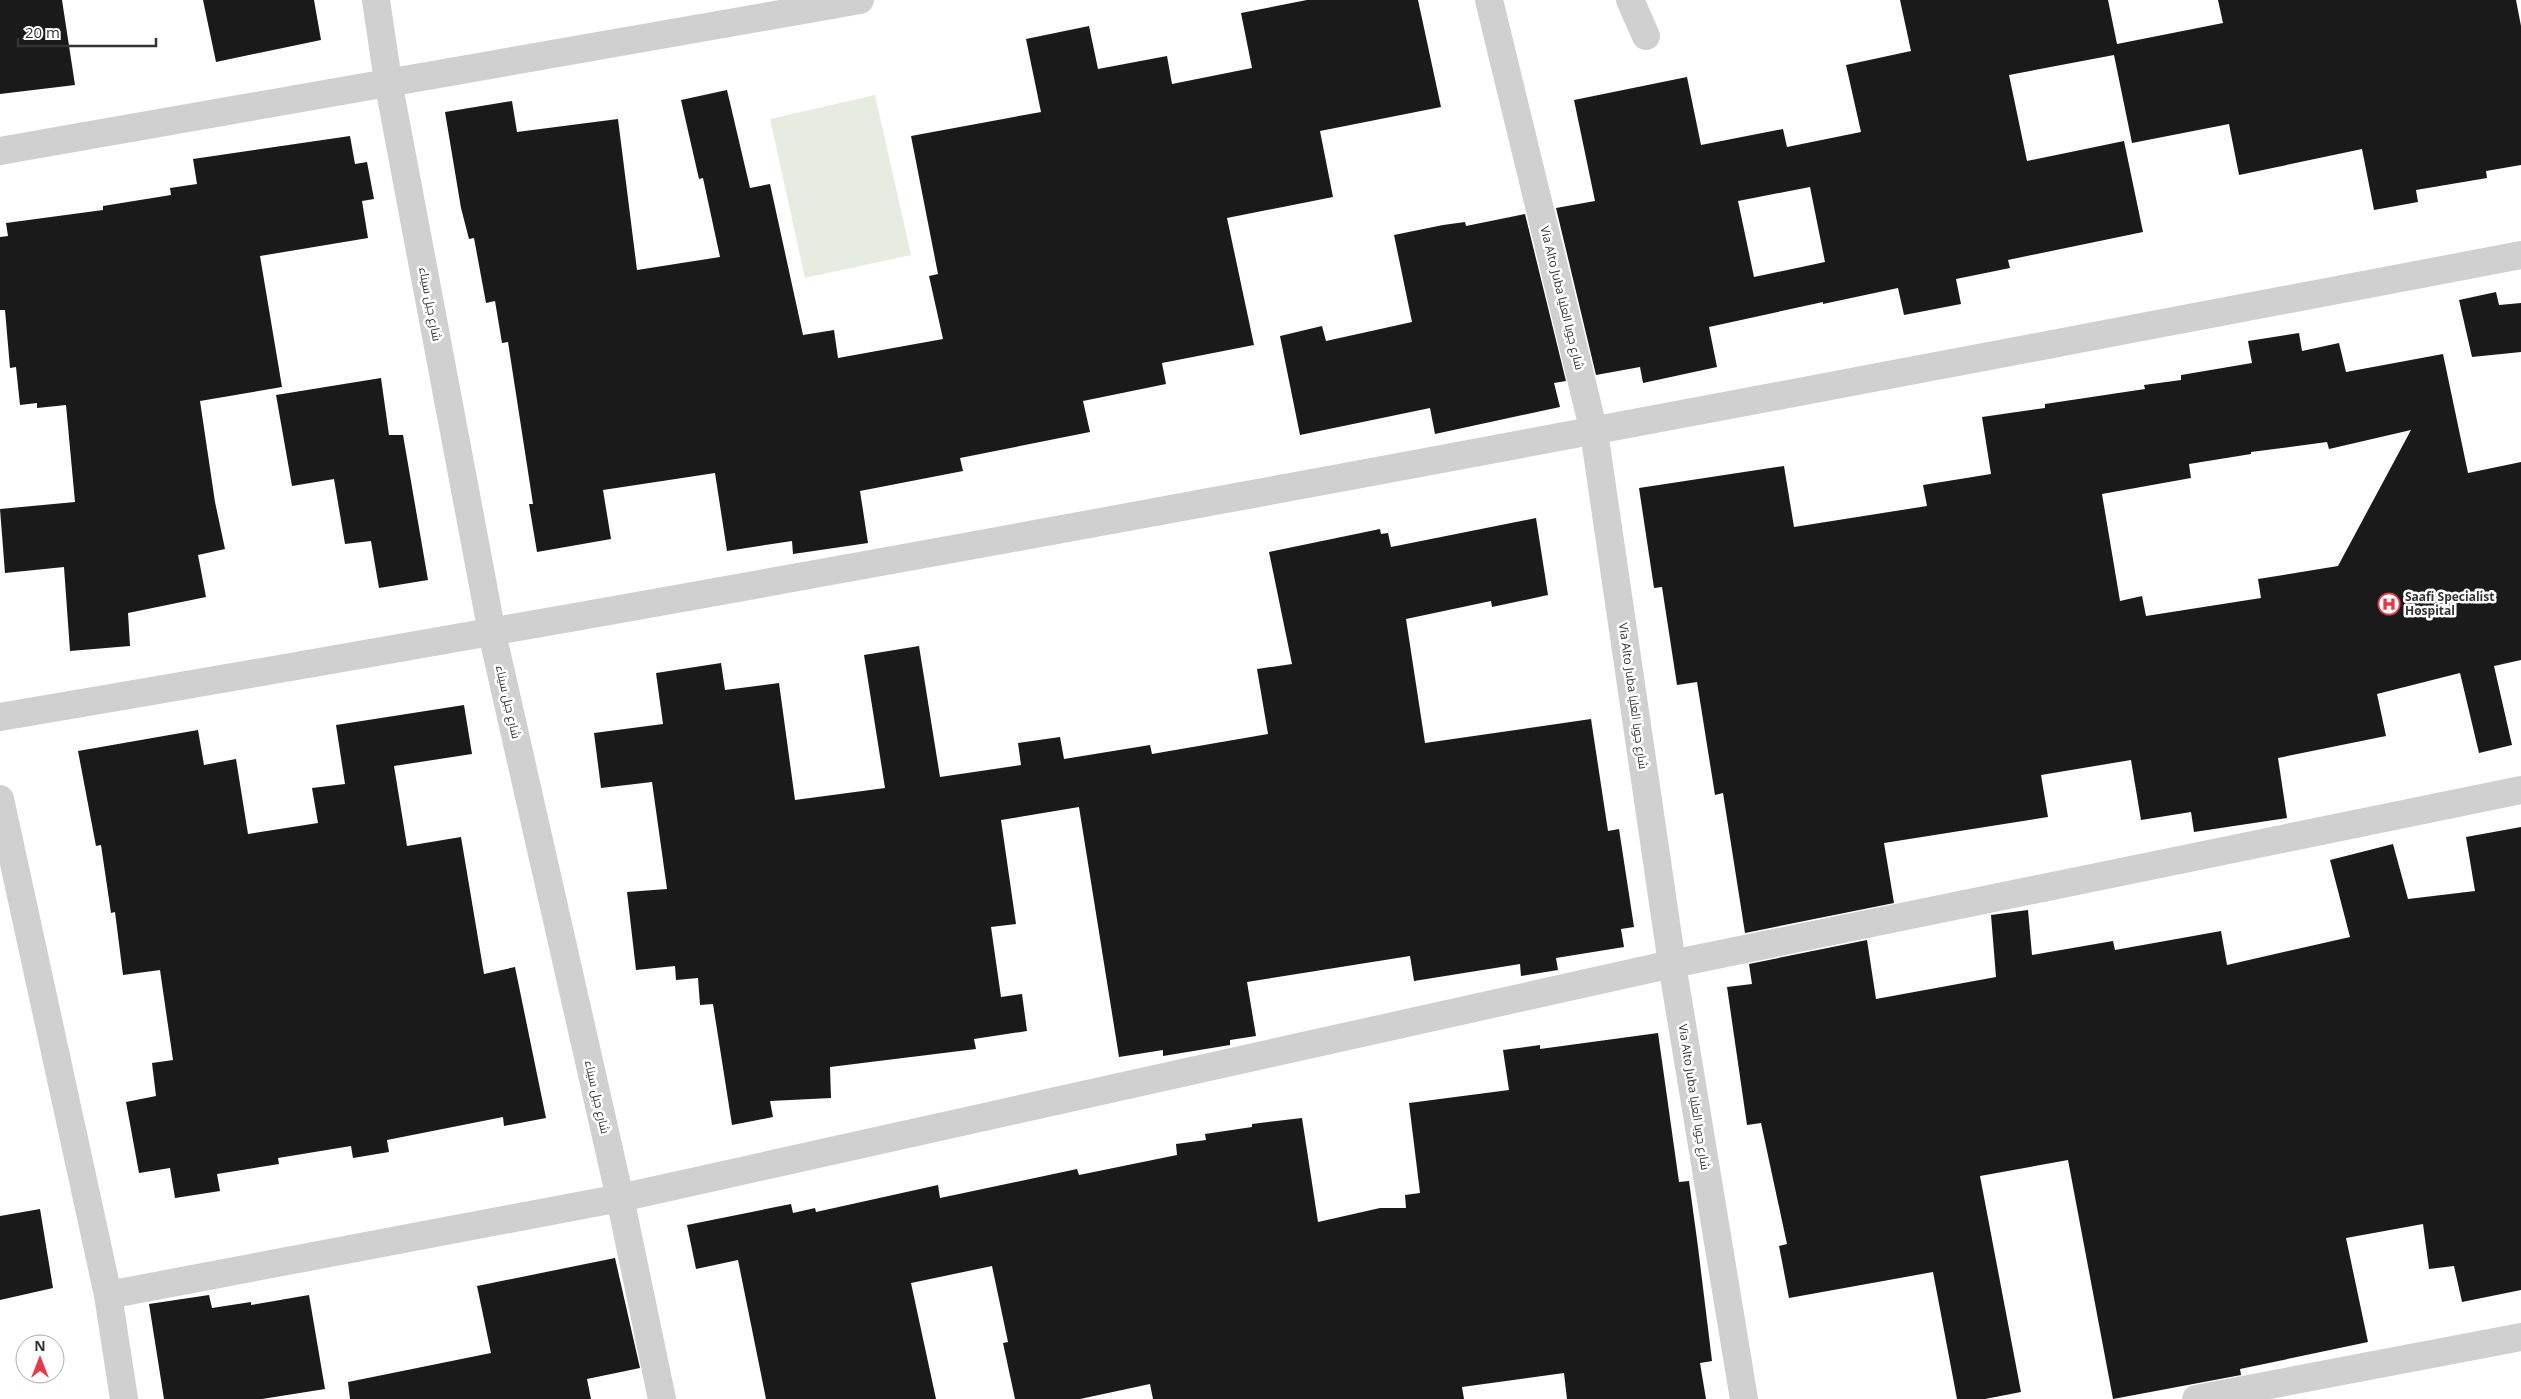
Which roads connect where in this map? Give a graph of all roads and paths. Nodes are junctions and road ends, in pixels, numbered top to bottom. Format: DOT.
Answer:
graph roads {
  1 [pos="376,0"];
  2 [pos="860,0"];
  3 [pos="1490,0"];
  4 [pos="1630,0"];
  5 [pos="1646,36"];
  6 [pos="388,81"];
  7 [pos="0,151"];
  8 [pos="2521,255"];
  9 [pos="1594,432"];
  10 [pos="492,633"];
  11 [pos="0,717"];
  12 [pos="2521,790"];
  13 [pos="0,799"];
  14 [pos="1672,964"];
  15 [pos="620,1198"];
  16 [pos="108,1296"];
  17 [pos="2521,1337"];
  18 [pos="124,1399"];
  19 [pos="662,1399"];
  20 [pos="1744,1399"];
  21 [pos="2196,1399"];
  1 -- 6 [label="street, شارع جبل سيناء"];
  2 -- 6 [label="street"];
  3 -- 9 [label="street, Via Alto Juba شارع جوبا العليا"];
  4 -- 5 [label="street"];
  6 -- 7 [label="street"];
  6 -- 10 [label="street, شارع جبل سيناء"];
  8 -- 9 [label="street"];
  9 -- 10 [label="street"];
  9 -- 14 [label="street, Via Alto Juba شارع جوبا العليا"];
  10 -- 11 [label="street"];
  10 -- 15 [label="street, شارع جبل سيناء"];
  12 -- 14 [label="street"];
  13 -- 16 [label="street"];
  14 -- 15 [label="street"];
  14 -- 20 [label="street, Via Alto Juba شارع جوبا العليا"];
  15 -- 16 [label="street"];
  15 -- 19 [label="street, شارع جبل سيناء"];
  16 -- 18 [label="street"];
  17 -- 21 [label="street"];
}
